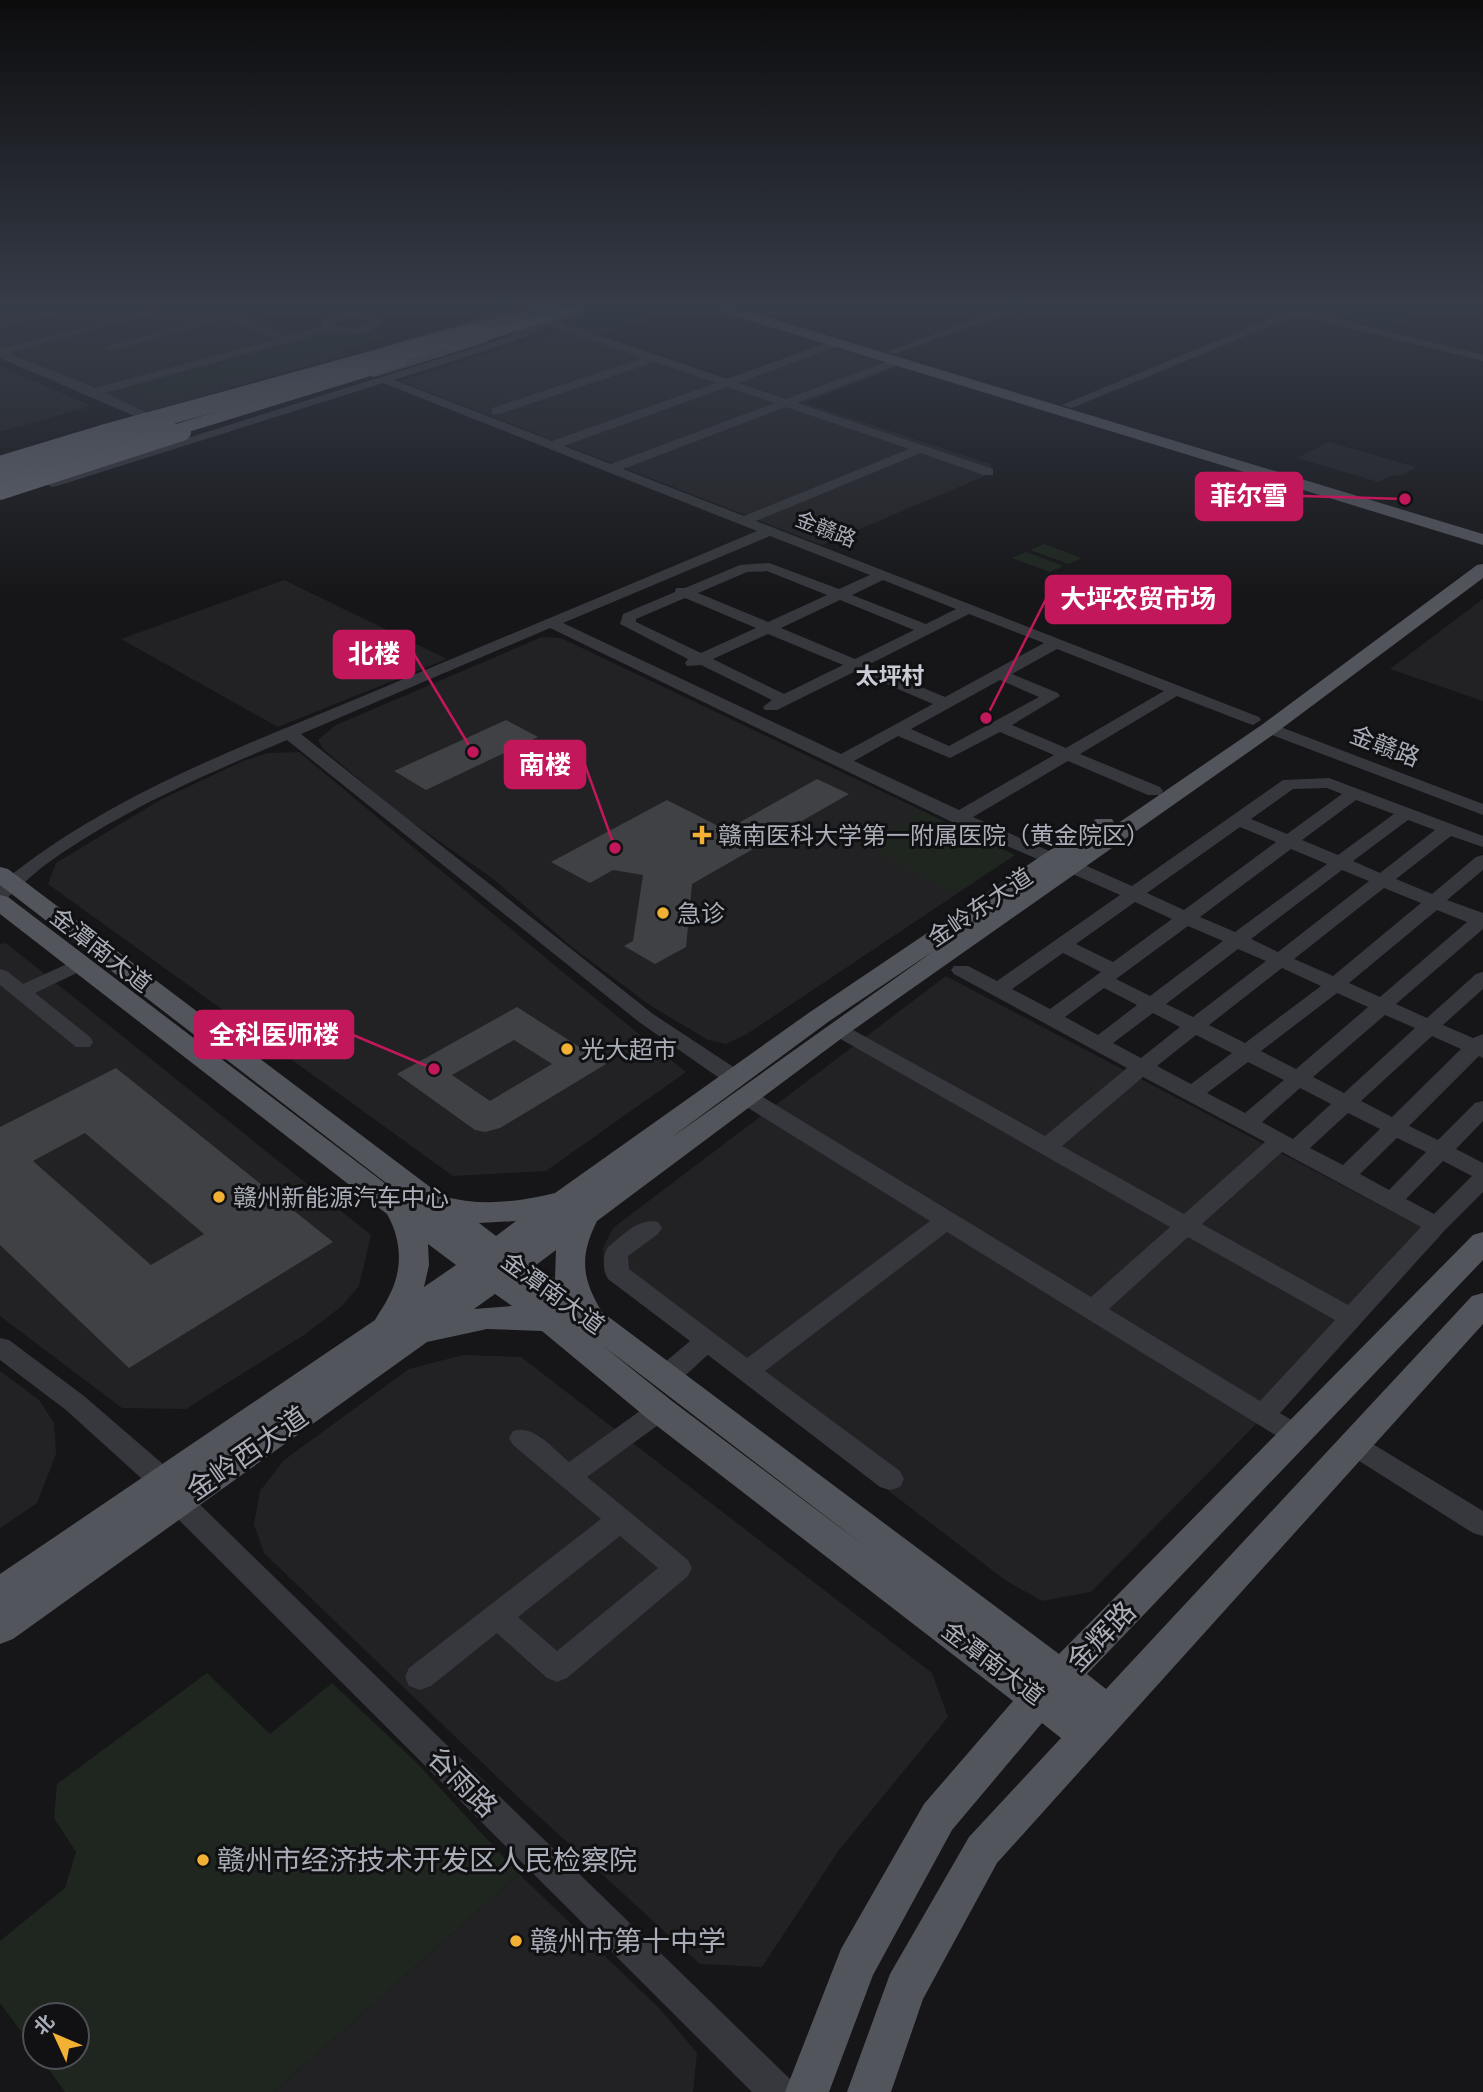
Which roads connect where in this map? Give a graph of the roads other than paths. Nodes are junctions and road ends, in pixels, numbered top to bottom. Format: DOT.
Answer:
graph roads {
  1 [pos="122,406"];
  2 [pos="185,406"];
  3 [pos="205,406"];
  4 [pos="227,406"];
  5 [pos="233,406"];
  6 [pos="258,406"];
  7 [pos="260,406"];
  8 [pos="297,406"];
  9 [pos="449,406"];
  10 [pos="512,406"];
  11 [pos="664,406"];
  12 [pos="784,406"];
  13 [pos="793,406"];
  14 [pos="1057,406"];
  15 [pos="1070,406"];
  16 [pos="496,411"];
  17 [pos="146,417"];
  18 [pos="551,446"];
  19 [pos="920,449"];
  20 [pos="0,463"];
  21 [pos="610,469"];
  22 [pos="988,472"];
  23 [pos="0,473"];
  24 [pos="0,488"];
  25 [pos="0,499"];
  26 [pos="744,521"];
  27 [pos="1452,527"];
  28 [pos="769,531"];
  29 [pos="1483,531"];
  30 [pos="1483,540"];
  31 [pos="1478,557"];
  32 [pos="882,575"];
  33 [pos="653,579"];
  34 [pos="688,594"];
  35 [pos="839,595"];
  36 [pos="968,609"];
  37 [pos="551,623"];
  38 [pos="768,628"];
  39 [pos="926,629"];
  40 [pos="1056,643"];
  41 [pos="699,659"];
  42 [pos="855,664"];
  43 [pos="665,675"];
  44 [pos="1001,675"];
  45 [pos="1176,690"];
  46 [pos="783,701"];
  47 [pos="947,704"];
  48 [pos="751,717"];
  49 [pos="1261,724"];
  50 [pos="1000,726"];
  51 [pos="898,730"];
  52 [pos="288,732"];
  53 [pos="1066,754"];
  54 [pos="841,761"];
  55 [pos="1154,791"];
  56 [pos="1354,793"];
  57 [pos="1483,810"];
  58 [pos="1406,813"];
  59 [pos="958,818"];
  60 [pos="1238,820"];
  61 [pos="1448,829"];
  62 [pos="1289,841"];
  63 [pos="1483,842"];
  64 [pos="1483,861"];
  65 [pos="1062,863"];
  66 [pos="1340,863"];
  67 [pos="1382,880"];
  68 [pos="3,888"];
  69 [pos="1135,893"];
  70 [pos="1433,902"];
  71 [pos="1188,917"];
  72 [pos="1482,921"];
  73 [pos="1238,939"];
  74 [pos="1062,945"];
  75 [pos="1281,959"];
  76 [pos="78,965"];
  77 [pos="961,970"];
  78 [pos="0,975"];
  79 [pos="1109,976"];
  80 [pos="1483,978"];
  81 [pos="1336,984"];
  82 [pos="998,990"];
  83 [pos="22,992"];
  84 [pos="1151,1004"];
  85 [pos="1383,1006"];
  86 [pos="1051,1018"];
  87 [pos="1194,1026"];
  88 [pos="1429,1027"];
  89 [pos="836,1029"];
  90 [pos="83,1042"];
  91 [pos="1099,1044"];
  92 [pos="1480,1046"];
  93 [pos="1248,1053"];
  94 [pos="1142,1067"];
  95 [pos="1298,1079"];
  96 [pos="739,1087"];
  97 [pos="1192,1094"];
  98 [pos="1346,1103"];
  99 [pos="1483,1108"];
  100 [pos="1247,1123"];
  101 [pos="1394,1127"];
  102 [pos="1287,1145"];
  103 [pos="1046,1147"];
  104 [pos="1440,1151"];
  105 [pos="1483,1172"];
  106 [pos="1345,1176"];
  107 [pos="1483,1178"];
  108 [pos="408,1200"];
  109 [pos="1391,1201"];
  110 [pos="579,1205"];
  111 [pos="947,1220"];
  112 [pos="1185,1225"];
  113 [pos="1436,1225"];
  114 [pos="650,1228"];
  115 [pos="1483,1242"];
  116 [pos="495,1265"];
  117 [pos="1483,1304"];
  118 [pos="1093,1309"];
  119 [pos="1353,1319"];
  120 [pos="546,1320"];
  121 [pos="592,1321"];
  122 [pos="386,1341"];
  123 [pos="706,1342"];
  124 [pos="0,1348"];
  125 [pos="747,1371"];
  126 [pos="666,1376"];
  127 [pos="660,1410"];
  128 [pos="1263,1415"];
  129 [pos="1297,1436"];
  130 [pos="522,1438"];
  131 [pos="1354,1445"];
  132 [pos="569,1476"];
  133 [pos="890,1479"];
  134 [pos="171,1491"];
  135 [pos="621,1519"];
  136 [pos="1483,1525"];
  137 [pos="0,1593"];
  138 [pos="496,1615"];
  139 [pos="0,1628"];
  140 [pos="420,1677"];
  141 [pos="1051,1687"];
  142 [pos="1097,1723"];
  143 [pos="777,2092"];
  144 [pos="807,2092"];
  145 [pos="869,2092"];
  1 -- 17 [label="street"];
  2 -- 17 [label="street"];
  3 -- 20 [label="highway, bridge"];
  4 -- 23 [label="highway, bridge"];
  5 -- 23 [label="main road"];
  6 -- 24 [label="highway, bridge"];
  7 -- 24 [label="main road"];
  8 -- 25 [label="street"];
  9 -- 18 [label="street, 金赣路"];
  10 -- 16 [label="street"];
  11 -- 18 [label="street"];
  12 -- 21 [label="street"];
  13 -- 19 [label="street"];
  14 -- 27 [label="main road"];
  15 -- 27 [label="main road"];
  17 -- 20 [label="street"];
  18 -- 21 [label="street, 金赣路"];
  19 -- 22 [label="street"];
  19 -- 26 [label="street"];
  21 -- 26 [label="street, 金赣路"];
  26 -- 28 [label="street, 金赣路"];
  27 -- 29 [label="main road"];
  27 -- 30 [label="main road"];
  27 -- 31 [label="main road"];
  28 -- 32 [label="street, 金赣路"];
  28 -- 33 [label="street"];
  31 -- 49 [label="main road, 金岭东大道"];
  32 -- 35 [label="street"];
  32 -- 36 [label="street, 金赣路"];
  33 -- 34 [label="street"];
  33 -- 37 [label="street"];
  34 -- 35 [label="street"];
  34 -- 38 [label="street"];
  34 -- 41 [label="street"];
  35 -- 38 [label="street"];
  35 -- 39 [label="street"];
  36 -- 39 [label="street"];
  36 -- 40 [label="street, 金赣路"];
  37 -- 43 [label="street"];
  37 -- 52 [label="street"];
  38 -- 41 [label="street"];
  38 -- 42 [label="street"];
  39 -- 42 [label="street"];
  40 -- 44 [label="street"];
  40 -- 45 [label="street, 金赣路"];
  41 -- 43 [label="street"];
  41 -- 46 [label="street"];
  42 -- 46 [label="street"];
  42 -- 47 [label="street"];
  43 -- 48 [label="street"];
  44 -- 47 [label="street"];
  44 -- 50 [label="street"];
  45 -- 49 [label="street, 金赣路"];
  45 -- 53 [label="street"];
  46 -- 48 [label="street"];
  47 -- 51 [label="street"];
  48 -- 54 [label="street"];
  49 -- 55 [label="main road, 金岭东大道"];
  49 -- 57 [label="street, 金赣路"];
  49 -- 65 [label="main road, 金岭东大道"];
  50 -- 51 [label="street"];
  50 -- 53 [label="street"];
  51 -- 54 [label="street"];
  52 -- 68 [label="street"];
  52 -- 96 [label="street"];
  53 -- 55 [label="street"];
  53 -- 59 [label="street"];
  54 -- 59 [label="street"];
  55 -- 65 [label="main road, 金岭东大道"];
  56 -- 58 [label="street"];
  56 -- 60 [label="street"];
  56 -- 62 [label="street"];
  58 -- 61 [label="street"];
  58 -- 66 [label="street"];
  59 -- 65 [label="street"];
  60 -- 62 [label="street"];
  60 -- 69 [label="street"];
  61 -- 63 [label="street"];
  61 -- 67 [label="street"];
  62 -- 66 [label="street"];
  62 -- 71 [label="street"];
  64 -- 70 [label="street"];
  65 -- 69 [label="street"];
  65 -- 89 [label="main road, 金岭东大道"];
  65 -- 96 [label="main road, 金岭东大道"];
  66 -- 67 [label="street"];
  66 -- 73 [label="street"];
  67 -- 70 [label="street"];
  67 -- 75 [label="street"];
  68 -- 76 [label="main road, 金潭南大道"];
  68 -- 108 [label="main road, 金潭南大道"];
  69 -- 71 [label="street"];
  69 -- 74 [label="street"];
  70 -- 72 [label="street"];
  70 -- 81 [label="street"];
  71 -- 73 [label="street"];
  71 -- 79 [label="street"];
  72 -- 85 [label="street"];
  73 -- 75 [label="street"];
  73 -- 84 [label="street"];
  74 -- 79 [label="street"];
  74 -- 82 [label="street"];
  75 -- 81 [label="street"];
  75 -- 87 [label="street"];
  76 -- 83 [label="street"];
  76 -- 108 [label="main road, 金潭南大道"];
  77 -- 82 [label="street"];
  78 -- 83 [label="street"];
  79 -- 84 [label="street"];
  79 -- 86 [label="street"];
  80 -- 88 [label="street"];
  81 -- 85 [label="street"];
  81 -- 93 [label="street"];
  82 -- 86 [label="street"];
  83 -- 90 [label="street"];
  84 -- 87 [label="street"];
  84 -- 91 [label="street"];
  85 -- 88 [label="street"];
  85 -- 95 [label="street"];
  86 -- 91 [label="street"];
  87 -- 93 [label="street"];
  87 -- 94 [label="street"];
  88 -- 92 [label="street"];
  88 -- 98 [label="street"];
  89 -- 96 [label="main road, 金岭东大道"];
  89 -- 103 [label="street"];
  91 -- 94 [label="street"];
  92 -- 101 [label="street"];
  93 -- 95 [label="street"];
  93 -- 97 [label="street"];
  94 -- 97 [label="street"];
  94 -- 103 [label="street"];
  95 -- 98 [label="street"];
  95 -- 100 [label="street"];
  96 -- 110 [label="main road, 金岭东大道"];
  96 -- 111 [label="street"];
  97 -- 100 [label="street"];
  98 -- 101 [label="street"];
  98 -- 102 [label="street"];
  99 -- 104 [label="street"];
  100 -- 102 [label="street"];
  101 -- 104 [label="street"];
  101 -- 106 [label="street"];
  102 -- 106 [label="street"];
  102 -- 112 [label="street"];
  103 -- 112 [label="street"];
  104 -- 105 [label="street"];
  104 -- 109 [label="street"];
  106 -- 109 [label="street"];
  107 -- 113 [label="street"];
  108 -- 110 [label="main road"];
  108 -- 116 [label="main road, 金潭南大道"];
  108 -- 122 [label="main road"];
  109 -- 113 [label="street"];
  110 -- 116 [label="main road, 金岭东大道"];
  110 -- 121 [label="main road"];
  111 -- 118 [label="street"];
  111 -- 125 [label="street"];
  112 -- 118 [label="street"];
  112 -- 119 [label="street"];
  113 -- 119 [label="street"];
  114 -- 123 [label="street"];
  115 -- 129 [label="main road, 金辉路"];
  116 -- 120 [label="main road, 金潭南大道"];
  116 -- 121 [label="main road, 金潭南大道"];
  116 -- 122 [label="main road, 金岭西大道"];
  117 -- 131 [label="main road"];
  118 -- 128 [label="street"];
  119 -- 128 [label="street"];
  120 -- 122 [label="main road"];
  120 -- 127 [label="main road, 金潭南大道"];
  121 -- 126 [label="main road, 金潭南大道"];
  122 -- 134 [label="main road, 金岭西大道"];
  123 -- 125 [label="street"];
  123 -- 126 [label="street"];
  124 -- 134 [label="street, 谷雨路"];
  125 -- 133 [label="street"];
  126 -- 141 [label="main road, 金潭南大道"];
  127 -- 132 [label="street"];
  127 -- 141 [label="main road, 金潭南大道"];
  128 -- 129 [label="street"];
  129 -- 141 [label="main road, 金辉路"];
  130 -- 132 [label="street"];
  131 -- 136 [label="street"];
  131 -- 142 [label="main road"];
  132 -- 135 [label="street"];
  134 -- 137 [label="main road, 金岭西大道"];
  134 -- 139 [label="main road, 金岭西大道"];
  134 -- 143 [label="street, 谷雨路"];
  135 -- 138 [label="street"];
  135 -- 138 [label="street"];
  138 -- 140 [label="street"];
  141 -- 142 [label="main road, 金潭南大道"];
  141 -- 144 [label="main road, 金辉路"];
  142 -- 145 [label="main road"];
}
